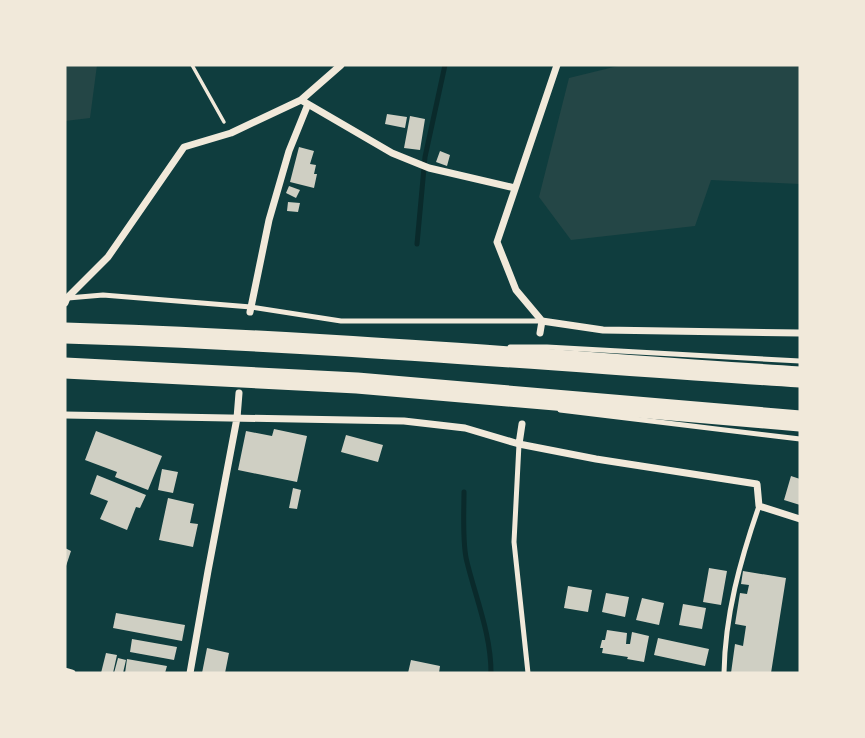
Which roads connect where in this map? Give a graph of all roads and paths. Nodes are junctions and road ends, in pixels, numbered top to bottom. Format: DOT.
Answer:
graph roads {
  1 [pos="192,65"];
  2 [pos="341,65"];
  3 [pos="557,65"];
  4 [pos="304,102"];
  5 [pos="231,133"];
  6 [pos="515,188"];
  7 [pos="65,300"];
  8 [pos="251,310"];
  9 [pos="542,321"];
  10 [pos="65,333"];
  11 [pos="540,333"];
  12 [pos="800,333"];
  13 [pos="360,346"];
  14 [pos="467,346"];
  15 [pos="507,347"];
  16 [pos="800,361"];
  17 [pos="65,368"];
  18 [pos="800,377"];
  19 [pos="471,392"];
  20 [pos="239,393"];
  21 [pos="538,406"];
  22 [pos="551,409"];
  23 [pos="65,415"];
  24 [pos="237,418"];
  25 [pos="800,421"];
  26 [pos="522,424"];
  27 [pos="800,439"];
  28 [pos="519,444"];
  29 [pos="759,506"];
  30 [pos="800,519"];
  31 [pos="65,671"];
  32 [pos="72,673"];
  33 [pos="190,673"];
  34 [pos="528,673"];
  35 [pos="724,673"];
  1 -- 5 [label="path"];
  2 -- 4 [label="street"];
  3 -- 6 [label="street"];
  4 -- 5 [label="street"];
  4 -- 6 [label="street"];
  4 -- 8 [label="street"];
  5 -- 7 [label="street"];
  6 -- 9 [label="street"];
  7 -- 8 [label="lane"];
  8 -- 9 [label="lane"];
  9 -- 11 [label="street"];
  9 -- 12 [label="street"];
  10 -- 13 [label="highway"];
  13 -- 14 [label="lane"];
  13 -- 18 [label="highway"];
  15 -- 16 [label="lane"];
  17 -- 19 [label="highway"];
  19 -- 21 [label="lane"];
  19 -- 25 [label="highway"];
  20 -- 24 [label="street"];
  22 -- 27 [label="lane"];
  23 -- 24 [label="street"];
  24 -- 28 [label="street"];
  24 -- 33 [label="street"];
  26 -- 28 [label="street"];
  28 -- 29 [label="street"];
  28 -- 34 [label="lane"];
  29 -- 30 [label="street"];
  29 -- 35 [label="lane"];
  31 -- 32 [label="street"];
}
